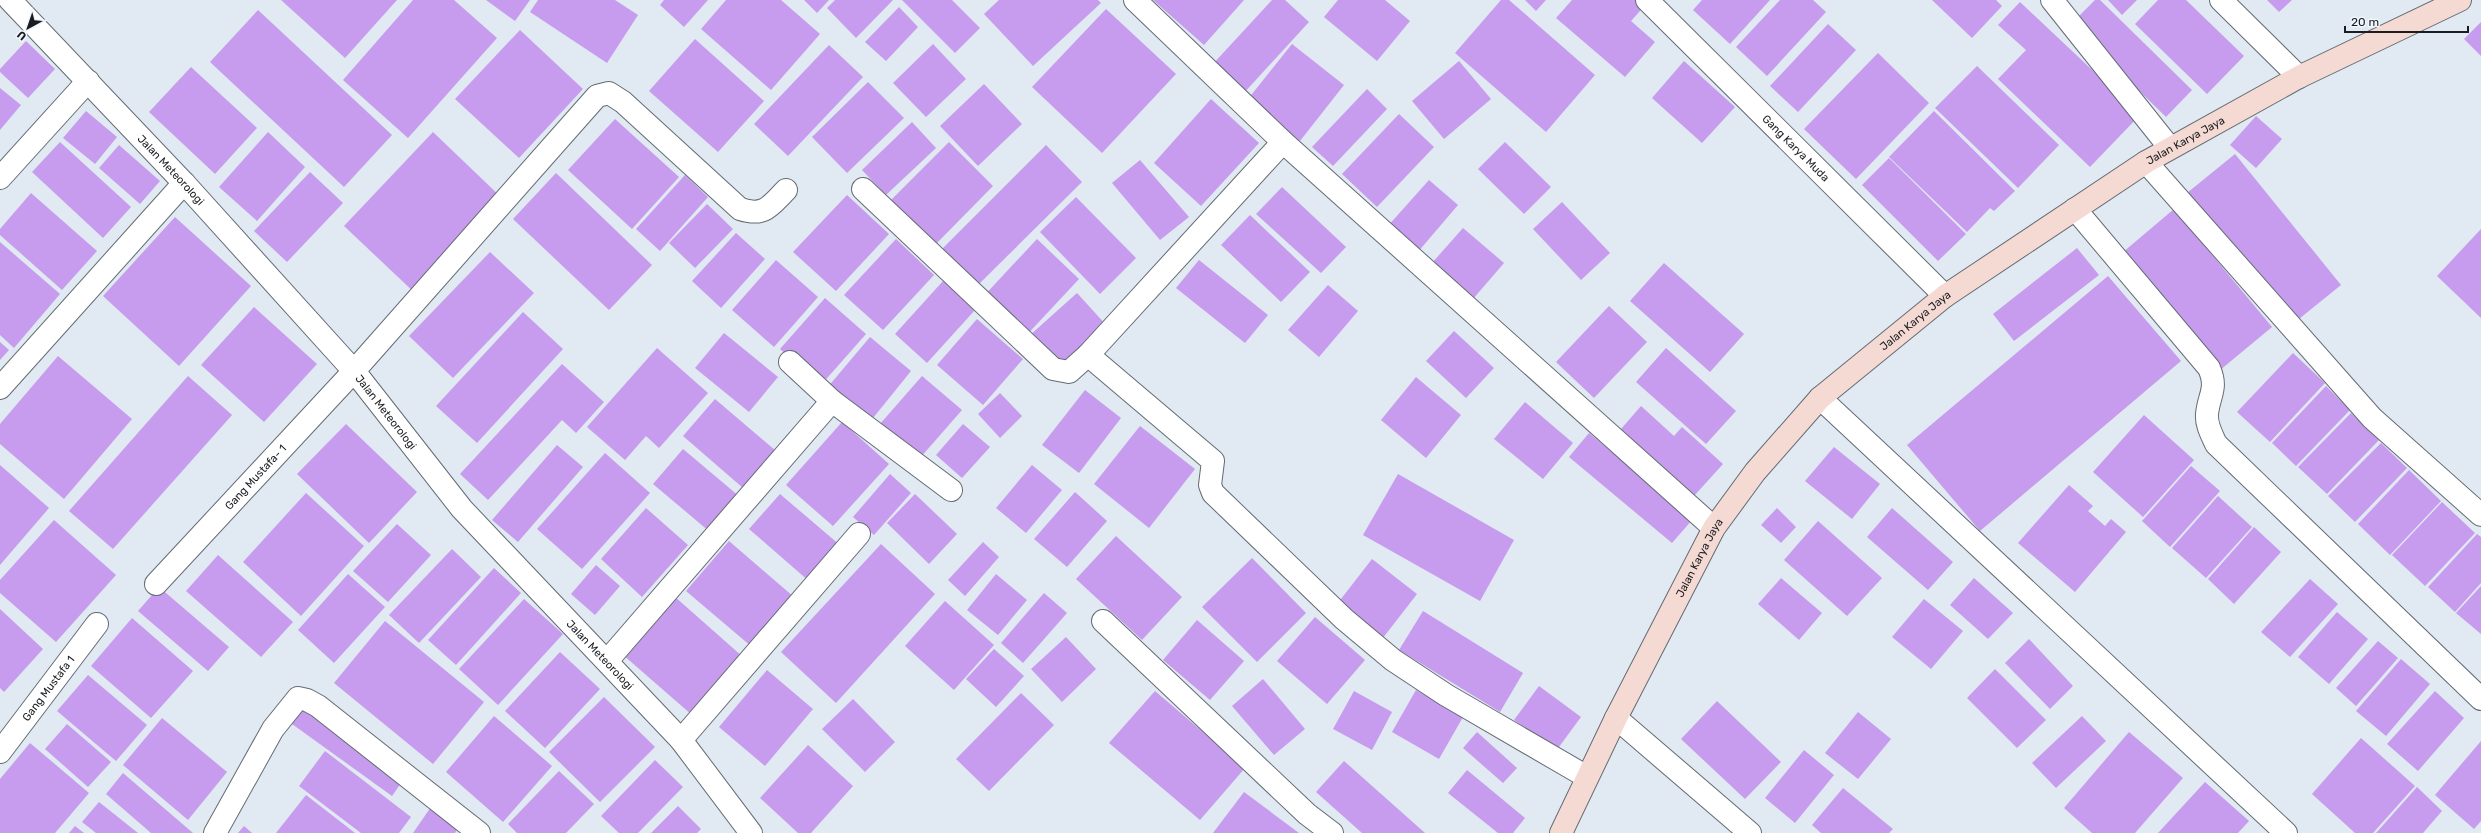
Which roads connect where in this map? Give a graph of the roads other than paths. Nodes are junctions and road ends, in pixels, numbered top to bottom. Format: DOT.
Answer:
graph roads {
  1 [pos="10,0"];
  2 [pos="1135,0"];
  3 [pos="1648,0"];
  4 [pos="2052,0"];
  5 [pos="2221,0"];
  6 [pos="2460,0"];
  7 [pos="2299,77"];
  8 [pos="88,81"];
  9 [pos="1283,142"];
  10 [pos="2170,148"];
  11 [pos="2146,162"];
  12 [pos="0,178"];
  13 [pos="184,183"];
  14 [pos="786,190"];
  15 [pos="863,190"];
  16 [pos="2075,209"];
  17 [pos="1945,296"];
  18 [pos="1088,355"];
  19 [pos="790,362"];
  20 [pos="354,371"];
  21 [pos="0,388"];
  22 [pos="1820,398"];
  23 [pos="832,401"];
  24 [pos="951,490"];
  25 [pos="2481,515"];
  26 [pos="1714,528"];
  27 [pos="859,534"];
  28 [pos="156,584"];
  29 [pos="1103,621"];
  30 [pos="97,624"];
  31 [pos="607,661"];
  32 [pos="2481,699"];
  33 [pos="1616,718"];
  34 [pos="681,740"];
  35 [pos="0,752"];
  36 [pos="1587,777"];
  37 [pos="749,832"];
  38 [pos="215,833"];
  39 [pos="479,833"];
  40 [pos="1332,833"];
  41 [pos="1561,833"];
  42 [pos="1750,833"];
  43 [pos="2286,833"];
  1 -- 8 [label="street, Jalan Meteorologi"];
  2 -- 9 [label="street"];
  3 -- 17 [label="street, Gang Karya Muda"];
  4 -- 10 [label="street"];
  5 -- 7 [label="street"];
  6 -- 7 [label="main road, Jalan Karya Jaya"];
  7 -- 10 [label="main road, Jalan Karya Jaya"];
  8 -- 12 [label="street"];
  8 -- 13 [label="street, Jalan Meteorologi"];
  9 -- 18 [label="street"];
  9 -- 26 [label="street"];
  10 -- 11 [label="main road, Jalan Karya Jaya"];
  11 -- 16 [label="main road, Jalan Karya Jaya"];
  11 -- 25 [label="street"];
  13 -- 20 [label="street, Jalan Meteorologi"];
  13 -- 21 [label="street"];
  14 -- 20 [label="street, Gang Mustafa- 1"];
  15 -- 18 [label="street"];
  16 -- 17 [label="main road, Jalan Karya Jaya"];
  16 -- 32 [label="street"];
  17 -- 22 [label="main road, Jalan Karya Jaya"];
  18 -- 36 [label="street"];
  19 -- 23 [label="street"];
  20 -- 28 [label="street, Gang Mustafa- 1"];
  20 -- 31 [label="street, Jalan Meteorologi"];
  22 -- 26 [label="main road, Jalan Karya Jaya"];
  22 -- 43 [label="street"];
  23 -- 24 [label="street"];
  23 -- 31 [label="street"];
  26 -- 33 [label="main road, Jalan Karya Jaya"];
  27 -- 34 [label="street"];
  29 -- 40 [label="street"];
  30 -- 35 [label="street, Gang Mustafa 1"];
  31 -- 34 [label="street, Jalan Meteorologi"];
  33 -- 36 [label="main road, Jalan Karya Jaya"];
  33 -- 42 [label="street"];
  34 -- 37 [label="street, Jalan Meteorologi"];
  36 -- 41 [label="main road, Jalan Karya Jaya"];
  38 -- 39 [label="street"];
}
